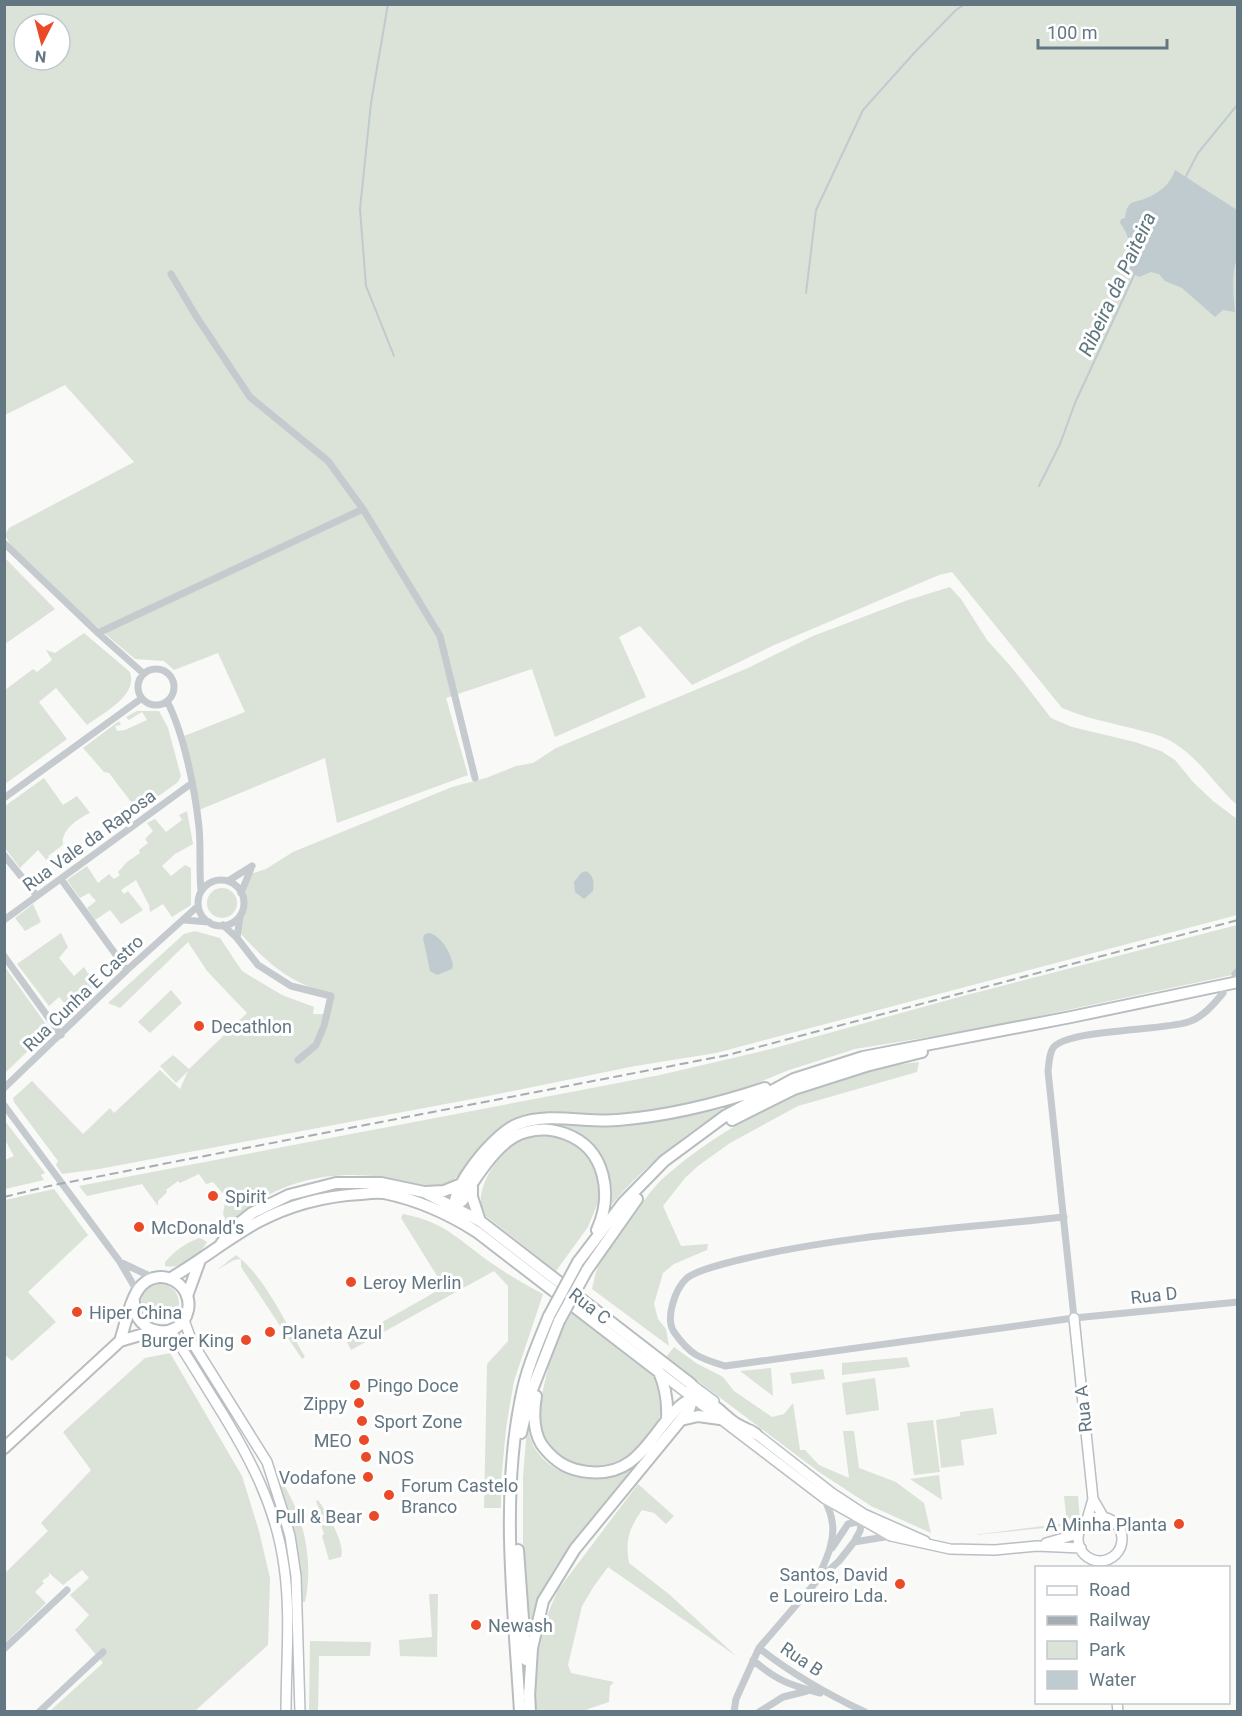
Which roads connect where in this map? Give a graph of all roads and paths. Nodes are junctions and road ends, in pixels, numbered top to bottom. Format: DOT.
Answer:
graph roads {
  1 [pos="171,274"];
  2 [pos="363,509"];
  3 [pos="4,543"];
  4 [pos="98,633"];
  5 [pos="144,674"];
  6 [pos="142,698"];
  7 [pos="167,701"];
  8 [pos="475,778"];
  9 [pos="192,783"];
  10 [pos="4,798"];
  11 [pos="4,855"];
  12 [pos="199,873"];
  13 [pos="61,879"];
  14 [pos="228,881"];
  15 [pos="211,882"];
  16 [pos="201,891"];
  17 [pos="241,893"];
  18 [pos="37,896"];
  19 [pos="198,906"];
  20 [pos="240,915"];
  21 [pos="4,920"];
  22 [pos="184,920"];
  23 [pos="209,922"];
  24 [pos="223,925"];
  25 [pos="237,938"];
  26 [pos="4,956"];
  27 [pos="127,970"];
  28 [pos="1237,976"];
  29 [pos="1223,993"];
  30 [pos="1071,1017"];
  31 [pos="61,1035"];
  32 [pos="298,1060"];
  33 [pos="794,1078"];
  34 [pos="4,1088"];
  35 [pos="4,1105"];
  36 [pos="467,1184"];
  37 [pos="424,1192"];
  38 [pos="381,1193"];
  39 [pos="453,1206"];
  40 [pos="1064,1217"];
  41 [pos="457,1219"];
  42 [pos="480,1221"];
  43 [pos="221,1244"];
  44 [pos="588,1248"];
  45 [pos="200,1260"];
  46 [pos="120,1262"];
  47 [pos="154,1278"];
  48 [pos="171,1278"];
  49 [pos="135,1296"];
  50 [pos="187,1296"];
  51 [pos="1238,1302"];
  52 [pos="1074,1318"];
  53 [pos="554,1319"];
  54 [pos="184,1320"];
  55 [pos="170,1330"];
  56 [pos="154,1331"];
  57 [pos="120,1341"];
  58 [pos="544,1357"];
  59 [pos="658,1372"];
  60 [pos="691,1384"];
  61 [pos="693,1398"];
  62 [pos="667,1419"];
  63 [pos="720,1419"];
  64 [pos="681,1420"];
  65 [pos="756,1434"];
  66 [pos="4,1448"];
  67 [pos="824,1498"];
  68 [pos="1094,1499"];
  69 [pos="863,1517"];
  70 [pos="1104,1518"];
  71 [pos="1084,1525"];
  72 [pos="891,1536"];
  73 [pos="854,1542"];
  74 [pos="938,1546"];
  75 [pos="1038,1546"];
  76 [pos="1081,1548"];
  77 [pos="830,1552"];
  78 [pos="1094,1563"];
  79 [pos="1108,1563"];
  80 [pos="816,1582"];
  81 [pos="67,1590"];
  82 [pos="759,1648"];
  83 [pos="4,1649"];
  84 [pos="103,1652"];
  85 [pos="753,1660"];
  86 [pos="809,1690"];
  87 [pos="828,1695"];
  88 [pos="529,1697"];
  89 [pos="39,1712"];
  90 [pos="286,1712"];
  91 [pos="300,1712"];
  92 [pos="520,1712"];
  93 [pos="530,1712"];
  94 [pos="734,1712"];
  95 [pos="759,1712"];
  96 [pos="865,1712"];
  1 -- 2 [label="street"];
  2 -- 4 [label="street"];
  2 -- 8 [label="street"];
  3 -- 4 [label="street"];
  4 -- 5 [label="street"];
  5 -- 6 [label="street"];
  5 -- 7 [label="street"];
  6 -- 7 [label="street"];
  6 -- 10 [label="street"];
  7 -- 9 [label="street"];
  9 -- 12 [label="street"];
  9 -- 13 [label="street, Rua Vale da Raposa"];
  11 -- 18 [label="street"];
  12 -- 15 [label="street"];
  12 -- 16 [label="street"];
  13 -- 18 [label="street, Rua Vale da Raposa"];
  13 -- 27 [label="street"];
  14 -- 15 [label="street"];
  14 -- 17 [label="street"];
  14 -- 17 [label="street"];
  15 -- 16 [label="street"];
  16 -- 19 [label="street"];
  17 -- 20 [label="street"];
  18 -- 21 [label="street, Rua Vale da Raposa"];
  19 -- 22 [label="street, Rua Cunha E Castro"];
  19 -- 23 [label="street"];
  20 -- 24 [label="street"];
  20 -- 25 [label="street"];
  22 -- 23 [label="street"];
  22 -- 27 [label="street, Rua Cunha E Castro"];
  23 -- 24 [label="street"];
  24 -- 25 [label="street"];
  25 -- 32 [label="street"];
  26 -- 31 [label="street"];
  27 -- 31 [label="street, Rua Cunha E Castro"];
  28 -- 30 [label="main road"];
  29 -- 40 [label="street"];
  30 -- 33 [label="main road"];
  30 -- 53 [label="main road, bridge"];
  31 -- 34 [label="street, Rua Cunha E Castro"];
  33 -- 36 [label="main road"];
  33 -- 44 [label="main road"];
  35 -- 46 [label="street"];
  36 -- 37 [label="main road"];
  36 -- 39 [label="main road"];
  36 -- 42 [label="main road"];
  36 -- 44 [label="main road"];
  37 -- 39 [label="main road, Rua C"];
  37 -- 43 [label="main road, Rua C"];
  38 -- 39 [label="main road"];
  38 -- 41 [label="main road, Rua C"];
  38 -- 43 [label="main road, Rua C"];
  39 -- 41 [label="main road"];
  39 -- 42 [label="main road, Rua C"];
  40 -- 52 [label="street"];
  40 -- 52 [label="street, Rua D"];
  41 -- 59 [label="main road, Rua C"];
  42 -- 60 [label="main road, Rua C"];
  43 -- 45 [label="main road, Rua C"];
  44 -- 53 [label="main road, bridge"];
  45 -- 48 [label="main road, Rua C"];
  45 -- 50 [label="main road"];
  46 -- 47 [label="street"];
  46 -- 49 [label="street"];
  47 -- 48 [label="main road"];
  47 -- 49 [label="main road"];
  48 -- 50 [label="main road"];
  49 -- 56 [label="main road"];
  49 -- 57 [label="main road"];
  50 -- 54 [label="main road"];
  51 -- 52 [label="street, Rua D"];
  52 -- 68 [label="street, Rua A"];
  53 -- 58 [label="main road"];
  53 -- 92 [label="main road"];
  54 -- 55 [label="main road"];
  54 -- 91 [label="street"];
  55 -- 56 [label="main road"];
  55 -- 90 [label="street"];
  56 -- 57 [label="main road"];
  57 -- 66 [label="main road"];
  58 -- 62 [label="main road"];
  58 -- 88 [label="main road"];
  59 -- 61 [label="street, Rua C"];
  59 -- 62 [label="main road"];
  60 -- 61 [label="main road"];
  60 -- 65 [label="street, Rua C"];
  61 -- 62 [label="main road"];
  61 -- 63 [label="street, Rua C"];
  61 -- 64 [label="main road"];
  61 -- 65 [label="main road"];
  63 -- 64 [label="main road"];
  63 -- 67 [label="street, Rua C"];
  64 -- 88 [label="main road"];
  65 -- 69 [label="street, Rua C"];
  67 -- 69 [label="street, Rua C"];
  67 -- 77 [label="street"];
  68 -- 70 [label="street, Rua A"];
  68 -- 71 [label="street, Rua A"];
  69 -- 72 [label="street, Rua C"];
  69 -- 73 [label="street"];
  69 -- 74 [label="street, Rua C"];
  69 -- 77 [label="street"];
  70 -- 71 [label="street"];
  70 -- 79 [label="street"];
  71 -- 75 [label="street, Rua C"];
  71 -- 76 [label="street"];
  72 -- 73 [label="street"];
  72 -- 74 [label="street, Rua C"];
  73 -- 80 [label="street"];
  74 -- 75 [label="street, Rua C"];
  75 -- 76 [label="street, Rua C"];
  76 -- 78 [label="street"];
  77 -- 80 [label="street"];
  78 -- 79 [label="street"];
  80 -- 82 [label="street"];
  81 -- 83 [label="street"];
  82 -- 85 [label="street"];
  82 -- 87 [label="street, Rua B"];
  84 -- 89 [label="street"];
  85 -- 86 [label="street, Rua B"];
  85 -- 94 [label="street"];
  86 -- 87 [label="street, Rua B"];
  86 -- 95 [label="street, Rua B"];
  87 -- 96 [label="street, Rua B"];
  88 -- 93 [label="main road"];
}
